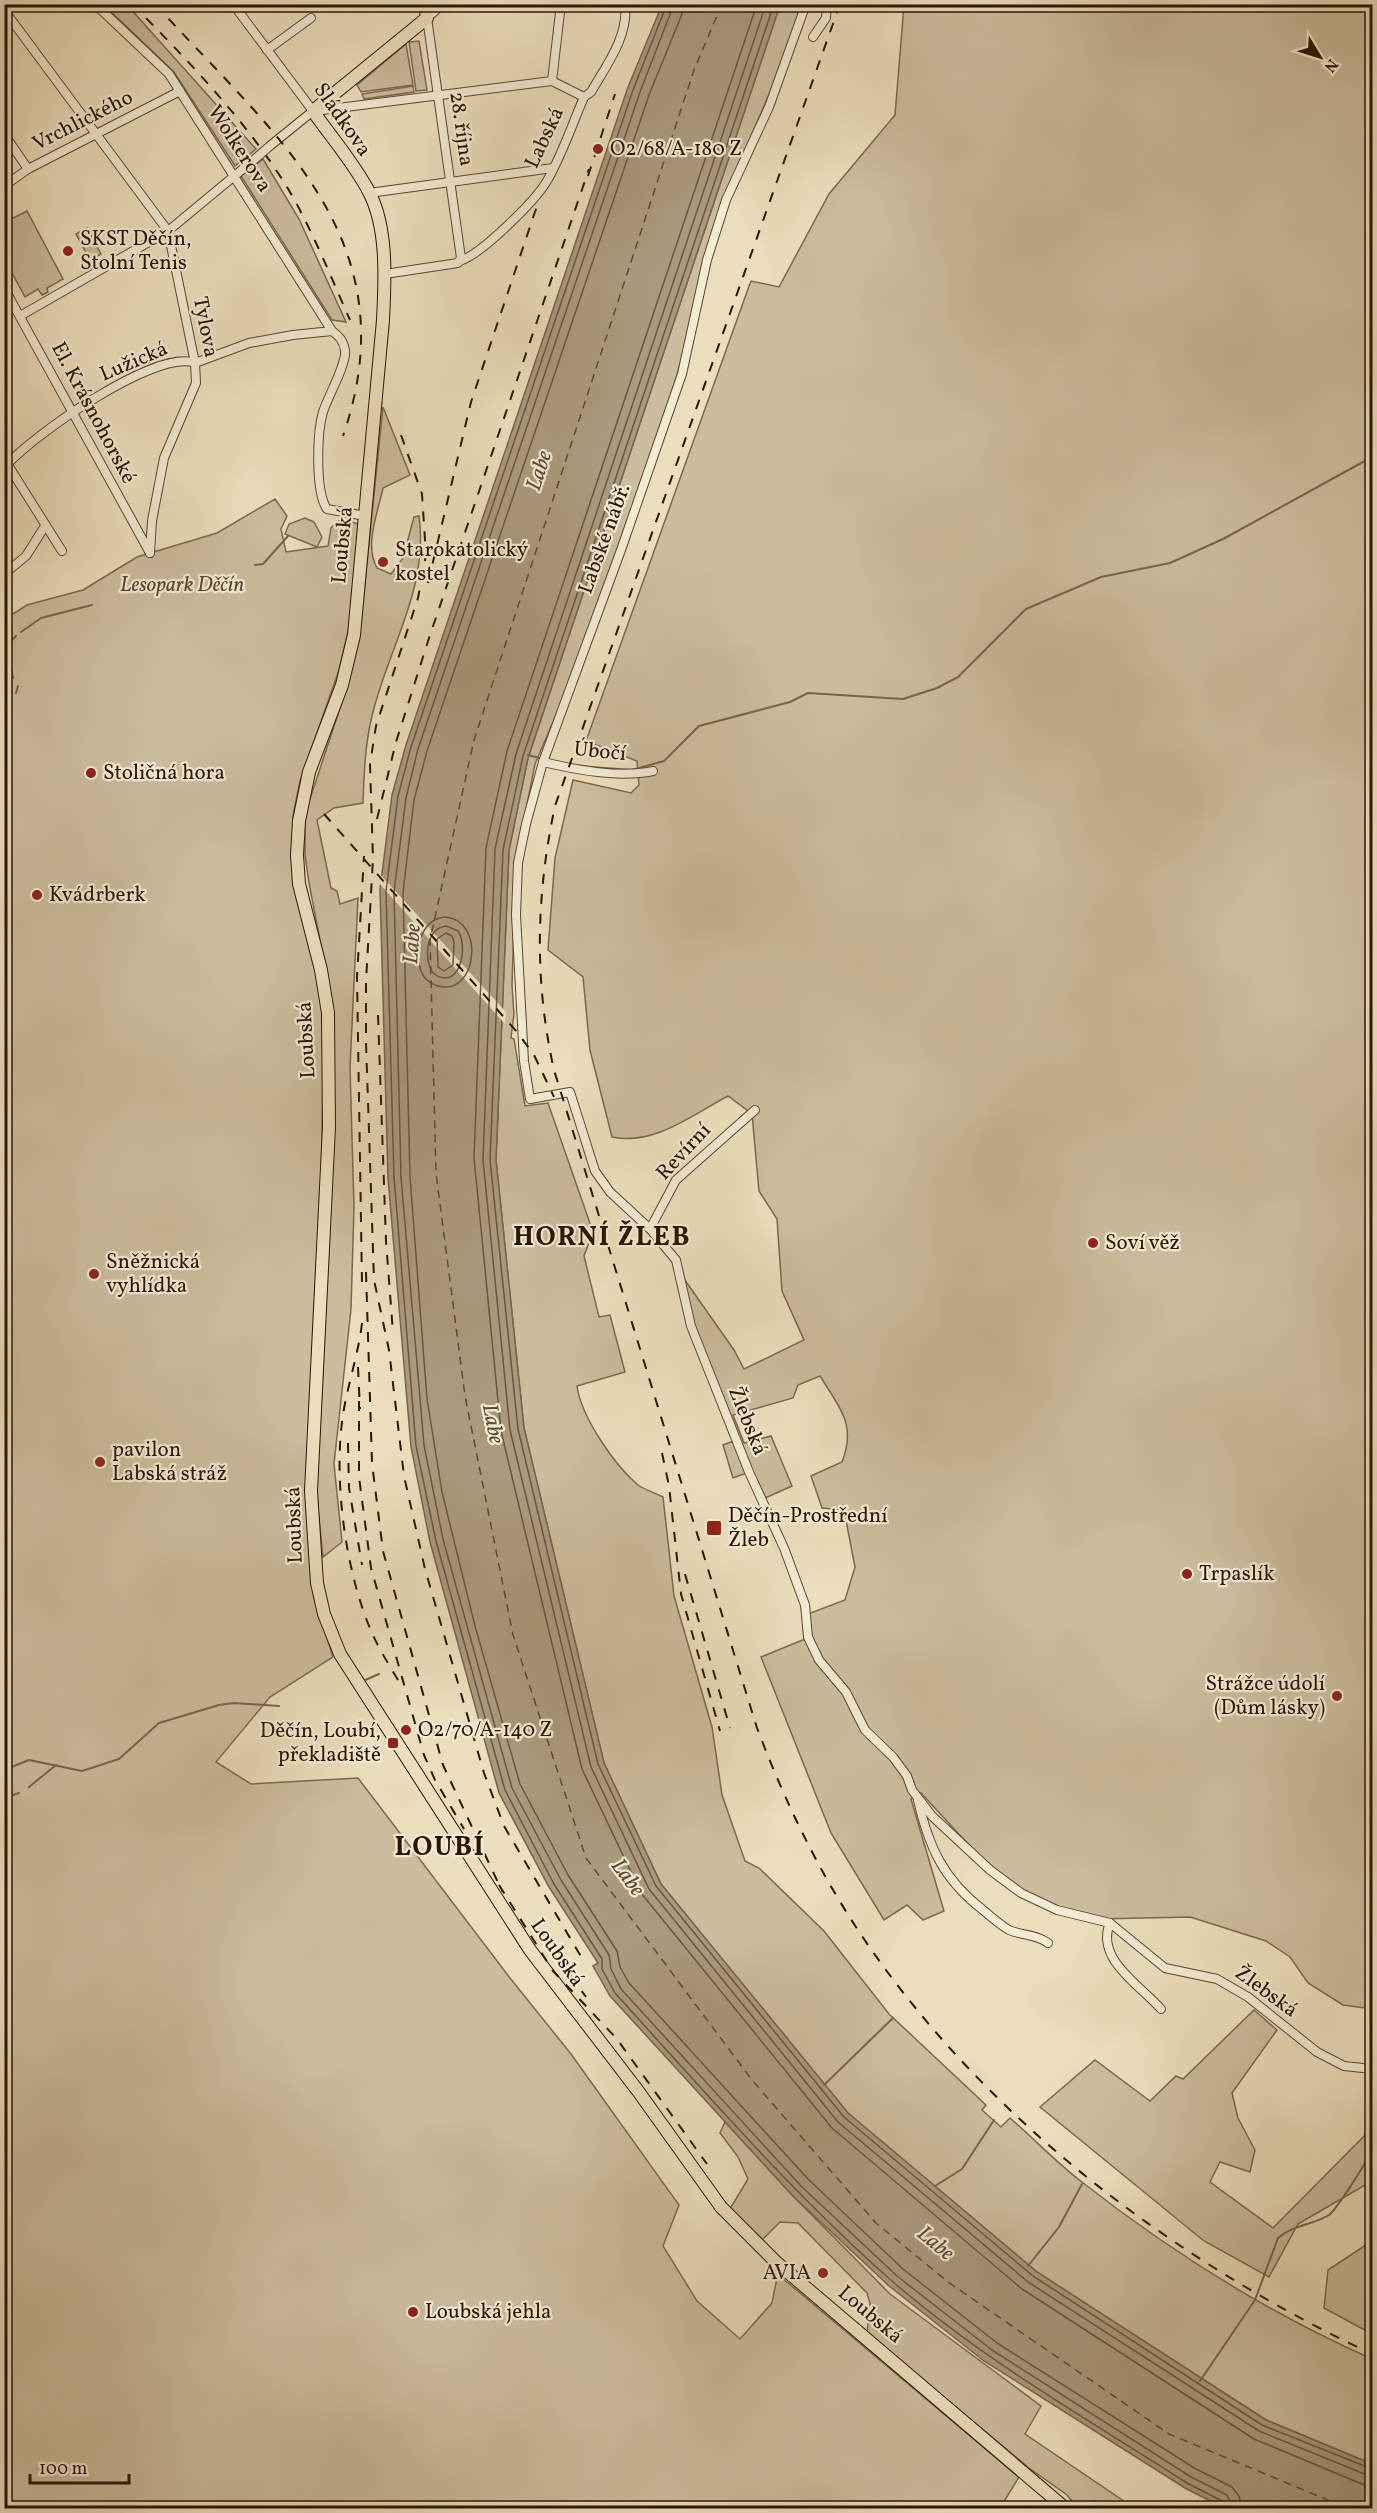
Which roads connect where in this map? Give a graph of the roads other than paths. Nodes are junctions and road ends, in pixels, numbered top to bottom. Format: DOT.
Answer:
graph roads {
  1 [pos="95,4"];
  2 [pos="233,4"];
  3 [pos="425,4"];
  4 [pos="443,4"];
  5 [pos="561,4"];
  6 [pos="626,4"];
  7 [pos="806,4"];
  8 [pos="827,4"];
  9 [pos="4,10"];
  10 [pos="311,18"];
  11 [pos="427,18"];
  12 [pos="813,37"];
  13 [pos="267,50"];
  14 [pos="552,81"];
  15 [pos="180,91"];
  16 [pos="437,96"];
  17 [pos="584,97"];
  18 [pos="313,111"];
  19 [pos="4,134"];
  20 [pos="95,135"];
  21 [pos="553,168"];
  22 [pos="28,169"];
  23 [pos="236,175"];
  24 [pos="448,181"];
  25 [pos="4,186"];
  26 [pos="369,193"];
  27 [pos="168,231"];
  28 [pos="460,260"];
  29 [pos="385,274"];
  30 [pos="4,288"];
  31 [pos="20,316"];
  32 [pos="332,331"];
  33 [pos="195,363"];
  34 [pos="72,412"];
  35 [pos="6,464"];
  36 [pos="365,516"];
  37 [pos="45,526"];
  38 [pos="62,551"];
  39 [pos="150,554"];
  40 [pos="4,574"];
  41 [pos="543,762"];
  42 [pos="653,771"];
  43 [pos="530,1099"];
  44 [pos="755,1110"];
  45 [pos="650,1229"];
  46 [pos="918,1799"];
  47 [pos="1110,1923"];
  48 [pos="1048,1944"];
  49 [pos="1161,2009"];
  50 [pos="1372,2069"];
  51 [pos="1065,2508"];
  1 -- 15 [label="street, Wolkerova"];
  2 -- 13 [label="street, Sládkova"];
  3 -- 11 [label="main road, 28. října"];
  4 -- 11 [label="street"];
  5 -- 14 [label="street"];
  6 -- 17 [label="street, Labská"];
  7 -- 41 [label="street, Labské nábř."];
  8 -- 12 [label="street"];
  9 -- 20 [label="street, Tylova"];
  10 -- 13 [label="street"];
  11 -- 16 [label="street, 28. října"];
  11 -- 18 [label="main road"];
  13 -- 18 [label="street, Sládkova"];
  14 -- 16 [label="street"];
  14 -- 17 [label="street"];
  15 -- 20 [label="street, Vrchlického"];
  15 -- 23 [label="street, Wolkerova"];
  16 -- 18 [label="street"];
  16 -- 24 [label="street, 28. října"];
  17 -- 21 [label="street, Labská"];
  18 -- 23 [label="street, bridge"];
  18 -- 26 [label="main road, Sládkova"];
  19 -- 22 [label="street"];
  20 -- 22 [label="street, Vrchlického"];
  20 -- 27 [label="street, Tylova"];
  21 -- 24 [label="street"];
  21 -- 28 [label="street, Labská"];
  22 -- 25 [label="street, Vrchlického"];
  23 -- 27 [label="street"];
  23 -- 32 [label="street, Wolkerova"];
  24 -- 26 [label="street"];
  24 -- 28 [label="street, 28. října"];
  26 -- 29 [label="main road, Sládkova"];
  27 -- 31 [label="street"];
  27 -- 33 [label="street, Tylova"];
  28 -- 29 [label="street, Labská"];
  29 -- 36 [label="main road, Loubská"];
  30 -- 31 [label="street, El. Krásnohorské"];
  31 -- 34 [label="street, El. Krásnohorské"];
  32 -- 33 [label="street, Lužická"];
  32 -- 36 [label="street, Wolkerova"];
  33 -- 34 [label="street, Lužická"];
  33 -- 39 [label="street, Tylova"];
  34 -- 35 [label="street, Lužická"];
  34 -- 39 [label="street, El. Krásnohorské"];
  35 -- 37 [label="street"];
  36 -- 51 [label="main road, Loubská"];
  37 -- 38 [label="street"];
  37 -- 40 [label="street"];
  41 -- 42 [label="street, Úbočí"];
  41 -- 43 [label="street, Labské nábř."];
  43 -- 45 [label="street, Žlebská"];
  44 -- 45 [label="street, Revírní"];
  45 -- 46 [label="street, Žlebská"];
  46 -- 47 [label="street, Žlebská"];
  46 -- 48 [label="street, Žlebská"];
  47 -- 49 [label="street"];
  47 -- 50 [label="street, Žlebská"];
}
